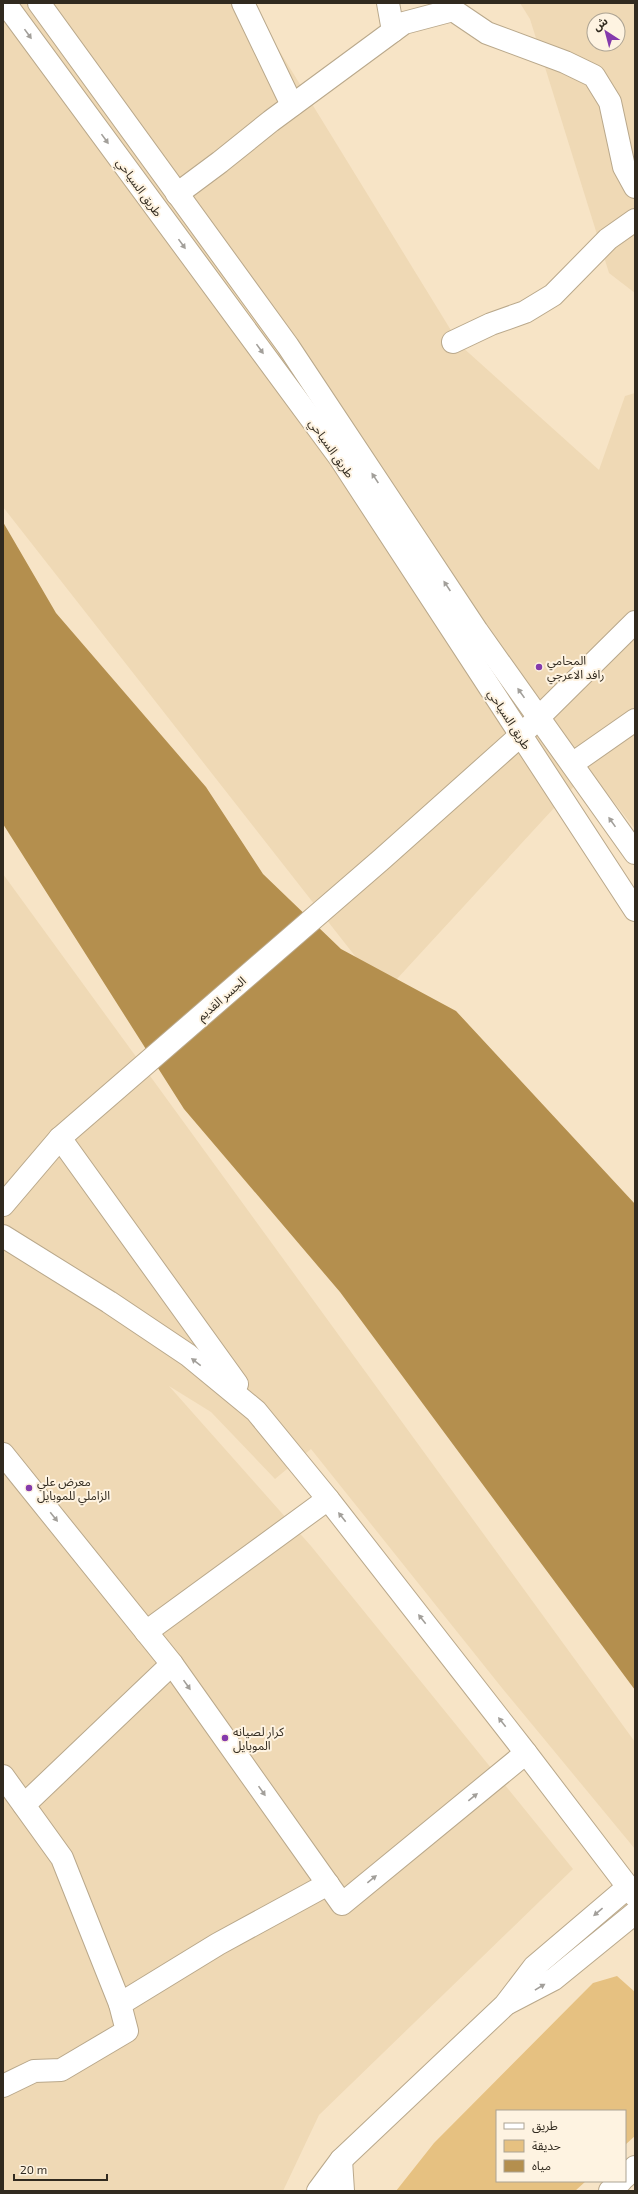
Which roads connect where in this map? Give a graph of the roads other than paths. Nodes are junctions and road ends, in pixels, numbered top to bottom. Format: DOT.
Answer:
graph roads {
  1 [pos="5,3"];
  2 [pos="39,3"];
  3 [pos="243,3"];
  4 [pos="388,3"];
  5 [pos="393,31"];
  6 [pos="292,105"];
  7 [pos="156,165"];
  8 [pos="136,181"];
  9 [pos="635,187"];
  10 [pos="180,198"];
  11 [pos="163,217"];
  12 [pos="635,220"];
  13 [pos="453,342"];
  14 [pos="635,622"];
  15 [pos="538,717"];
  16 [pos="635,720"];
  17 [pos="520,735"];
  18 [pos="572,764"];
  19 [pos="635,853"];
  20 [pos="635,910"];
  21 [pos="60,1138"];
  22 [pos="3,1205"];
  23 [pos="3,1236"];
  24 [pos="256,1411"];
  25 [pos="3,1454"];
  26 [pos="328,1499"];
  27 [pos="146,1632"];
  28 [pos="172,1664"];
  29 [pos="526,1752"];
  30 [pos="3,1776"];
  31 [pos="24,1805"];
  32 [pos="328,1884"];
  33 [pos="632,1892"];
  34 [pos="635,1913"];
  35 [pos="120,2004"];
  36 [pos="505,2005"];
  37 [pos="3,2086"];
  38 [pos="341,2160"];
  39 [pos="635,2168"];
  40 [pos="626,2176"];
  41 [pos="620,2182"];
  42 [pos="318,2191"];
  43 [pos="343,2191"];
  44 [pos="610,2191"];
  1 -- 8 [label="street, طريق السياحي, one-way"];
  2 -- 7 [label="street, طريق السياحي"];
  3 -- 6 [label="street"];
  4 -- 5 [label="street"];
  5 -- 6 [label="street"];
  5 -- 9 [label="street"];
  6 -- 10 [label="street"];
  7 -- 8 [label="street"];
  7 -- 10 [label="street, طريق السياحي"];
  8 -- 11 [label="street, طريق السياحي"];
  10 -- 11 [label="street"];
  15 -- 10 [label="street, طريق السياحي, one-way"];
  11 -- 17 [label="street, طريق السياحي, one-way"];
  12 -- 13 [label="street"];
  14 -- 15 [label="street, الجسر القديم"];
  15 -- 17 [label="street, الجسر القديم"];
  15 -- 18 [label="street, طريق السياحي"];
  16 -- 18 [label="street"];
  17 -- 20 [label="street, طريق السياحي"];
  17 -- 21 [label="street, الجسر القديم"];
  19 -- 18 [label="street, طريق السياحي, one-way"];
  21 -- 22 [label="street, الجسر القديم"];
  21 -- 24 [label="street"];
  24 -- 23 [label="street, one-way"];
  24 -- 26 [label="street"];
  25 -- 27 [label="street, one-way"];
  26 -- 27 [label="street"];
  29 -- 26 [label="street, one-way"];
  27 -- 28 [label="street"];
  28 -- 31 [label="street"];
  28 -- 32 [label="street, one-way"];
  32 -- 29 [label="street, one-way"];
  29 -- 33 [label="street"];
  30 -- 31 [label="street"];
  31 -- 35 [label="street"];
  32 -- 35 [label="street"];
  33 -- 36 [label="street, one-way"];
  36 -- 34 [label="street, one-way"];
  35 -- 37 [label="street"];
  36 -- 38 [label="street"];
  38 -- 42 [label="street"];
  38 -- 43 [label="street"];
  39 -- 40 [label="street"];
  41 -- 44 [label="street"];
}
